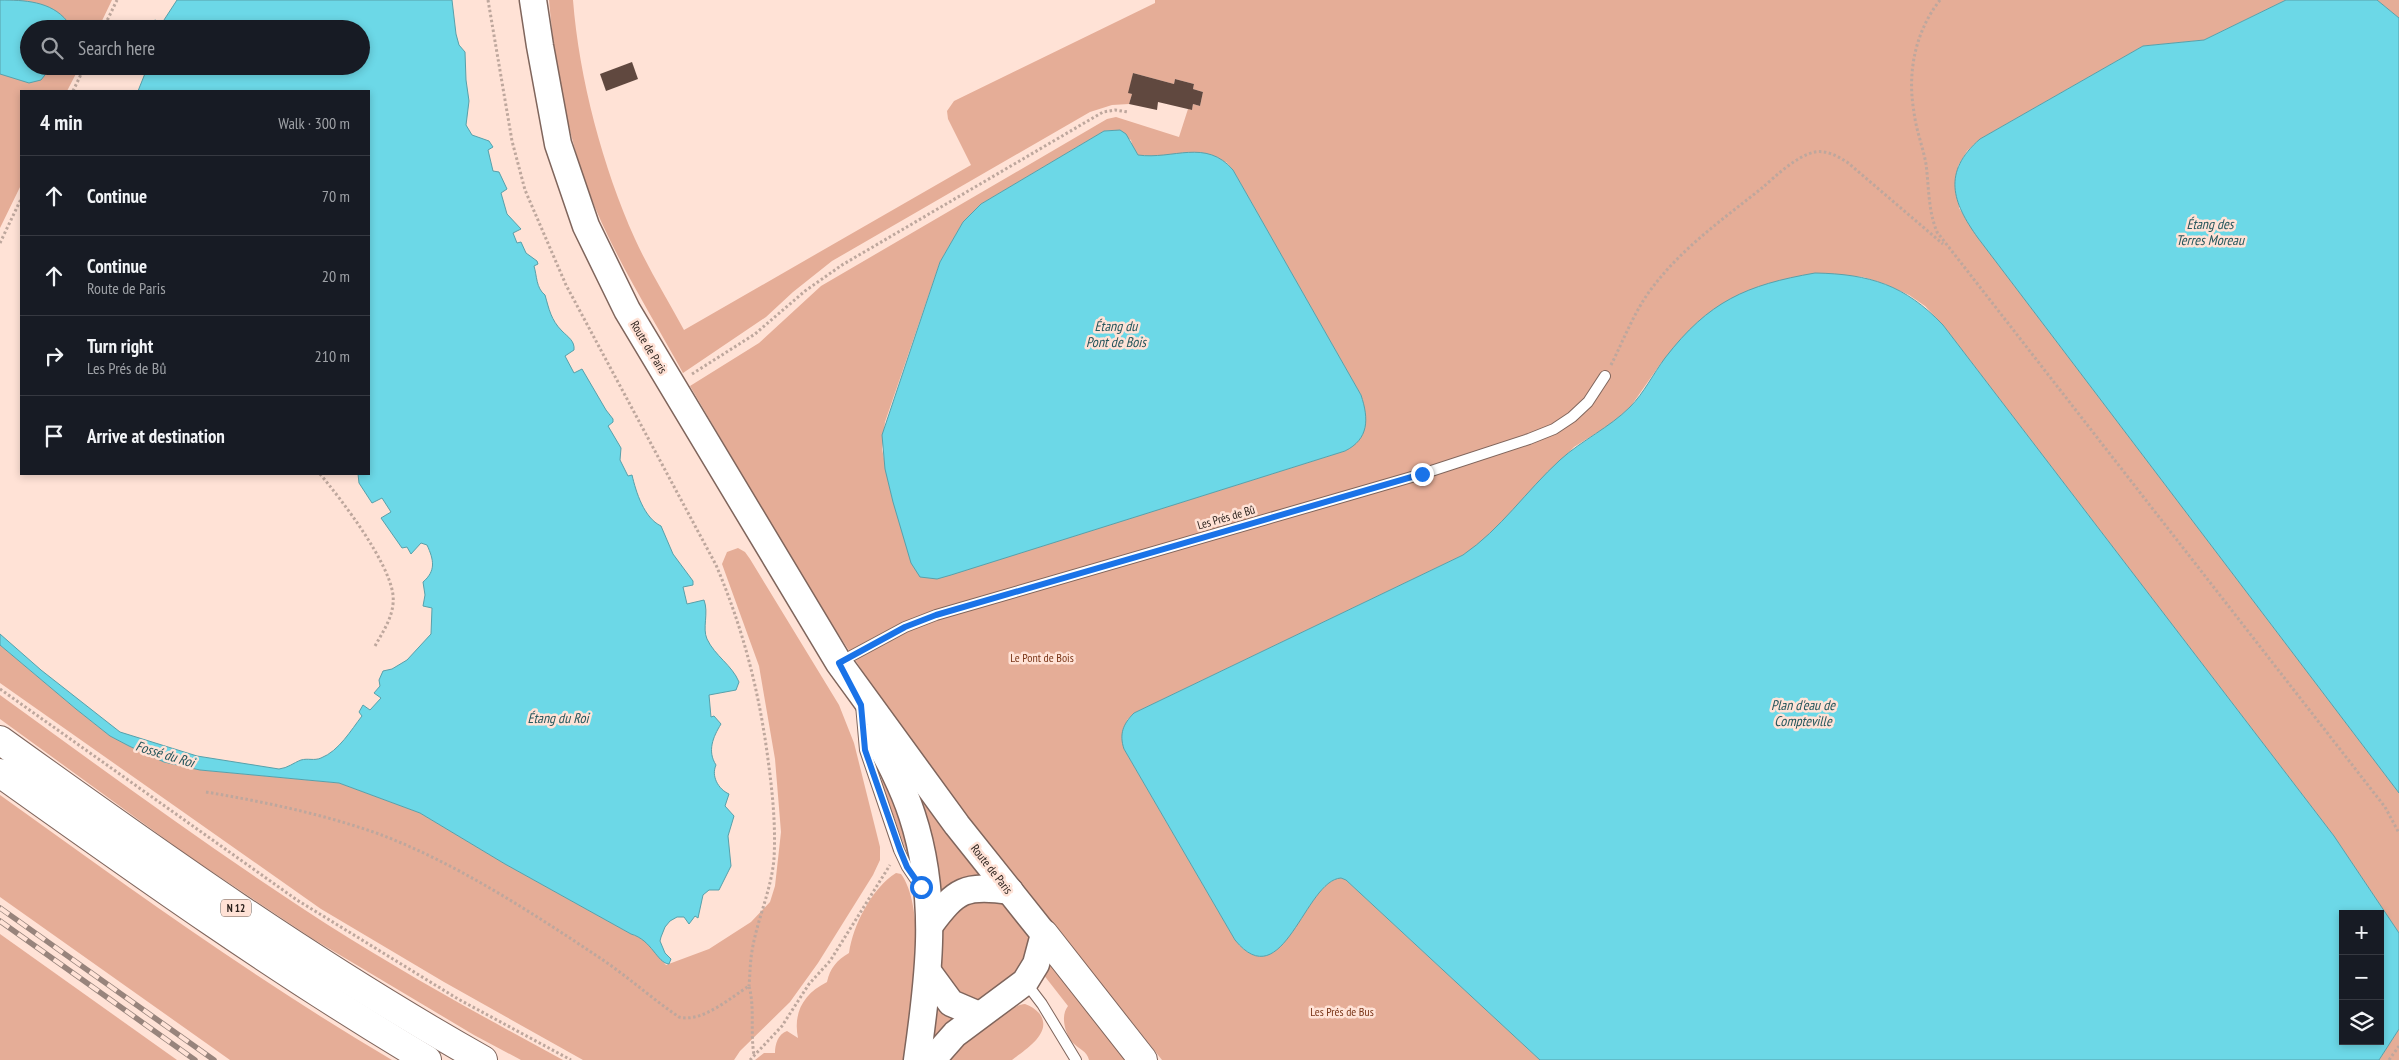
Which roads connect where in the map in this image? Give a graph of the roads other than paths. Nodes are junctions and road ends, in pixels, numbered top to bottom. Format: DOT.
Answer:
graph roads {
  1 [pos="533,0"];
  2 [pos="1604,376"];
  3 [pos="839,663"];
  4 [pos="861,705"];
  5 [pos="0,740"];
  6 [pos="0,773"];
  7 [pos="1010,892"];
  8 [pos="930,913"];
  9 [pos="1044,934"];
  10 [pos="929,973"];
  11 [pos="1024,982"];
  12 [pos="979,1015"];
  13 [pos="427,1060"];
  14 [pos="483,1060"];
  15 [pos="918,1060"];
  16 [pos="932,1060"];
  17 [pos="1076,1060"];
  18 [pos="1144,1060"];
  1 -- 3 [label="street, Route de Paris"];
  2 -- 3 [label="lane, Les Prés de Bû"];
  3 -- 4 [label="street, Route de Paris"];
  3 -- 7 [label="street, Route de Paris"];
  4 -- 8 [label="lane"];
  4 -- 8 [label="street, Route de Paris"];
  5 -- 14 [label="highway, N 12"];
  6 -- 13 [label="highway, N 12"];
  7 -- 8 [label="street"];
  7 -- 9 [label="street, Route de Paris"];
  8 -- 10 [label="street, Route de Paris"];
  9 -- 11 [label="street"];
  9 -- 18 [label="highway"];
  10 -- 12 [label="street"];
  10 -- 15 [label="street, Route de Paris"];
  11 -- 12 [label="street"];
  11 -- 17 [label="lane"];
  12 -- 16 [label="street"];
}
